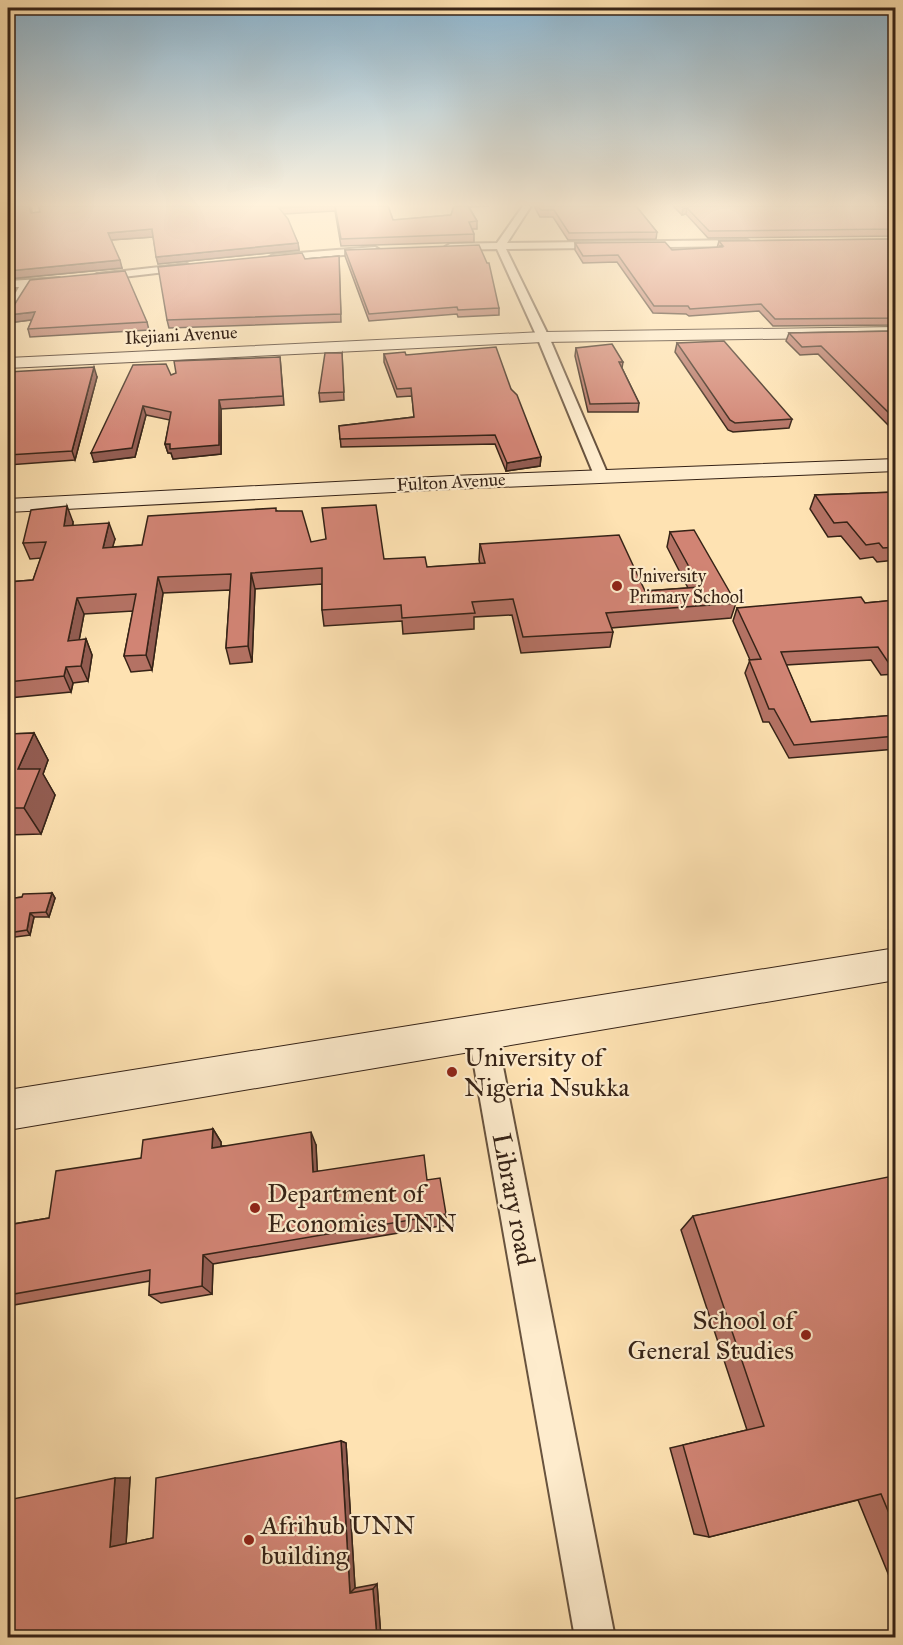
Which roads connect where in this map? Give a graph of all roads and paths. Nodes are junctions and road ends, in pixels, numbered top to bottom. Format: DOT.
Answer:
graph roads {
  1 [pos="38,283"];
  2 [pos="517,283"];
  3 [pos="8,284"];
  4 [pos="26,284"];
  5 [pos="8,314"];
  6 [pos="896,332"];
  7 [pos="543,338"];
  8 [pos="8,363"];
  9 [pos="896,465"];
  10 [pos="601,475"];
  11 [pos="8,506"];
  12 [pos="896,963"];
  13 [pos="482,1031"];
  14 [pos="8,1110"];
  15 [pos="595,1638"];
  1 -- 4 [label="street"];
  2 -- 7 [label="street"];
  3 -- 4 [label="street"];
  4 -- 5 [label="street"];
  6 -- 7 [label="street, Ikejiani Avenue"];
  7 -- 8 [label="street, Ikejiani Avenue"];
  7 -- 10 [label="street"];
  9 -- 10 [label="street, Fulton Avenue"];
  10 -- 11 [label="street, Fulton Avenue"];
  12 -- 13 [label="street"];
  13 -- 14 [label="street"];
  13 -- 15 [label="street, Library road"];
}
